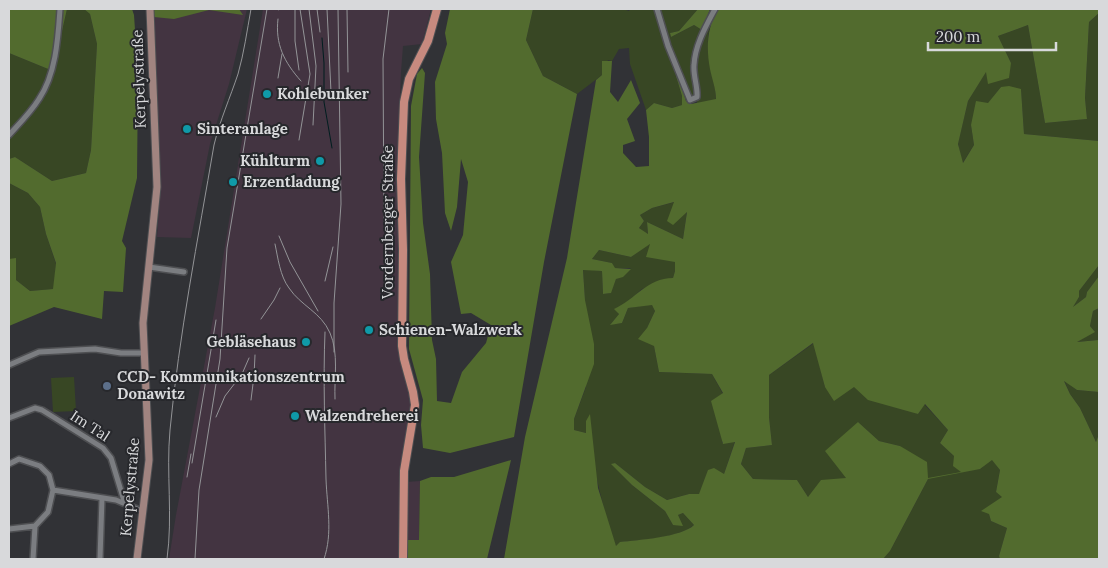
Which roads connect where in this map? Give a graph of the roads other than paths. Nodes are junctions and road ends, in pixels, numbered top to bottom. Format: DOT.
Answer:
graph roads {
  1 [pos="60,9"];
  2 [pos="437,9"];
  3 [pos="657,9"];
  4 [pos="715,9"];
  5 [pos="150,11"];
  6 [pos="9,135"];
  7 [pos="149,267"];
  8 [pos="184,272"];
  9 [pos="144,353"];
  10 [pos="9,365"];
  11 [pos="9,418"];
  12 [pos="9,464"];
  13 [pos="53,490"];
  14 [pos="102,498"];
  15 [pos="125,504"];
  16 [pos="142,511"];
  17 [pos="35,526"];
  18 [pos="9,529"];
  19 [pos="33,559"];
  20 [pos="100,559"];
  21 [pos="137,559"];
  22 [pos="403,559"];
  1 -- 6 [label="street"];
  2 -- 22 [label="main road, Vordernberger Straße"];
  3 -- 4 [label="street"];
  5 -- 7 [label="main road, Kerpelystraße"];
  7 -- 8 [label="street"];
  7 -- 9 [label="main road, Kerpelystraße"];
  9 -- 10 [label="street"];
  9 -- 16 [label="main road, Kerpelystraße"];
  11 -- 15 [label="street, Im Tal"];
  12 -- 13 [label="street"];
  13 -- 14 [label="street"];
  13 -- 17 [label="street"];
  14 -- 15 [label="street"];
  14 -- 20 [label="street"];
  15 -- 16 [label="street"];
  16 -- 21 [label="main road, Kerpelystraße"];
  17 -- 18 [label="street"];
  17 -- 19 [label="street"];
}
